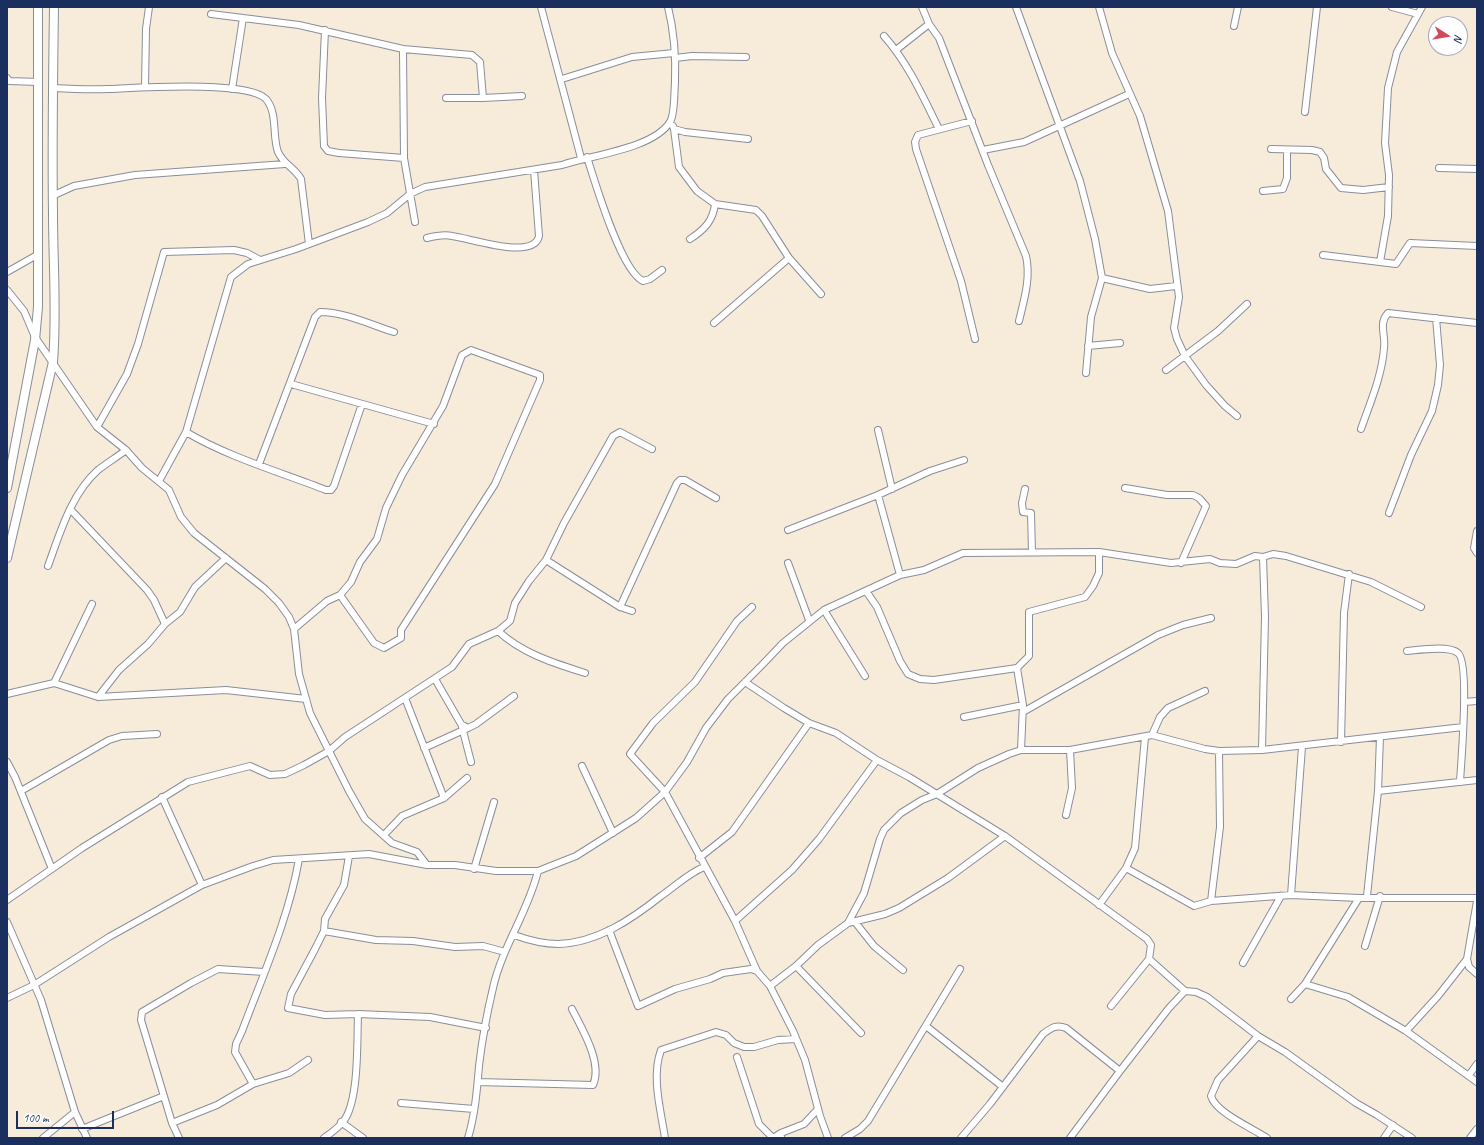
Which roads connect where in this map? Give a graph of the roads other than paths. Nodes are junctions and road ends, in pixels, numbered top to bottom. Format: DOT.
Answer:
graph roads {
  1 [pos="38,7"];
  2 [pos="54,7"];
  3 [pos="149,7"];
  4 [pos="541,7"];
  5 [pos="668,7"];
  6 [pos="922,7"];
  7 [pos="1016,7"];
  8 [pos="1099,7"];
  9 [pos="1238,7"];
  10 [pos="1316,7"];
  11 [pos="1392,7"];
  12 [pos="1422,7"];
  13 [pos="211,14"];
  14 [pos="1418,14"];
  15 [pos="243,18"];
  16 [pos="929,24"];
  17 [pos="1234,26"];
  18 [pos="325,30"];
  19 [pos="884,36"];
  20 [pos="403,49"];
  21 [pos="896,50"];
  22 [pos="674,55"];
  23 [pos="746,57"];
  24 [pos="7,78"];
  25 [pos="562,79"];
  26 [pos="39,82"];
  27 [pos="145,87"];
  28 [pos="53,88"];
  29 [pos="232,89"];
  30 [pos="1129,94"];
  31 [pos="522,96"];
  32 [pos="446,98"];
  33 [pos="483,98"];
  34 [pos="1305,112"];
  35 [pos="671,121"];
  36 [pos="972,121"];
  37 [pos="1060,127"];
  38 [pos="674,129"];
  39 [pos="939,129"];
  40 [pos="748,139"];
  41 [pos="1271,149"];
  42 [pos="983,150"];
  43 [pos="1287,150"];
  44 [pos="584,157"];
  45 [pos="404,158"];
  46 [pos="285,164"];
  47 [pos="1439,168"];
  48 [pos="1477,169"];
  49 [pos="534,170"];
  50 [pos="1389,188"];
  51 [pos="1263,191"];
  52 [pos="410,194"];
  53 [pos="52,196"];
  54 [pos="715,204"];
  55 [pos="415,222"];
  56 [pos="427,238"];
  57 [pos="690,239"];
  58 [pos="309,244"];
  59 [pos="1477,246"];
  60 [pos="37,255"];
  61 [pos="1323,255"];
  62 [pos="788,258"];
  63 [pos="260,260"];
  64 [pos="1380,262"];
  65 [pos="662,270"];
  66 [pos="7,272"];
  67 [pos="1102,278"];
  68 [pos="1176,286"];
  69 [pos="7,290"];
  70 [pos="821,294"];
  71 [pos="1247,304"];
  72 [pos="1436,318"];
  73 [pos="1020,322"];
  74 [pos="714,323"];
  75 [pos="1477,324"];
  76 [pos="394,332"];
  77 [pos="35,337"];
  78 [pos="975,339"];
  79 [pos="1120,343"];
  80 [pos="1088,346"];
  81 [pos="1185,356"];
  82 [pos="53,362"];
  83 [pos="1166,370"];
  84 [pos="1086,373"];
  85 [pos="291,384"];
  86 [pos="362,404"];
  87 [pos="1237,416"];
  88 [pos="434,424"];
  89 [pos="98,427"];
  90 [pos="1361,429"];
  91 [pos="878,430"];
  92 [pos="186,432"];
  93 [pos="652,449"];
  94 [pos="126,450"];
  95 [pos="964,460"];
  96 [pos="259,464"];
  97 [pos="159,481"];
  98 [pos="7,488"];
  99 [pos="1125,488"];
  100 [pos="892,489"];
  101 [pos="1026,489"];
  102 [pos="878,495"];
  103 [pos="716,498"];
  104 [pos="70,509"];
  105 [pos="1389,513"];
  106 [pos="788,530"];
  107 [pos="1477,531"];
  108 [pos="1032,552"];
  109 [pos="1099,552"];
  110 [pos="1477,553"];
  111 [pos="1263,557"];
  112 [pos="7,558"];
  113 [pos="226,558"];
  114 [pos="546,560"];
  115 [pos="788,562"];
  116 [pos="1181,563"];
  117 [pos="48,566"];
  118 [pos="1349,574"];
  119 [pos="900,575"];
  120 [pos="866,591"];
  121 [pos="340,596"];
  122 [pos="92,604"];
  123 [pos="620,607"];
  124 [pos="752,607"];
  125 [pos="1421,607"];
  126 [pos="824,610"];
  127 [pos="632,611"];
  128 [pos="1211,618"];
  129 [pos="809,620"];
  130 [pos="165,624"];
  131 [pos="294,629"];
  132 [pos="498,631"];
  133 [pos="1407,651"];
  134 [pos="1017,668"];
  135 [pos="585,673"];
  136 [pos="865,676"];
  137 [pos="435,679"];
  138 [pos="745,682"];
  139 [pos="54,683"];
  140 [pos="1205,691"];
  141 [pos="7,694"];
  142 [pos="514,696"];
  143 [pos="98,697"];
  144 [pos="405,698"];
  145 [pos="306,699"];
  146 [pos="1477,701"];
  147 [pos="1464,702"];
  148 [pos="1023,705"];
  149 [pos="1023,712"];
  150 [pos="964,717"];
  151 [pos="809,723"];
  152 [pos="1463,727"];
  153 [pos="465,729"];
  154 [pos="157,734"];
  155 [pos="1152,735"];
  156 [pos="1380,736"];
  157 [pos="1145,737"];
  158 [pos="1341,742"];
  159 [pos="1302,747"];
  160 [pos="424,748"];
  161 [pos="1021,750"];
  162 [pos="1070,750"];
  163 [pos="1262,750"];
  164 [pos="330,751"];
  165 [pos="1219,751"];
  166 [pos="877,760"];
  167 [pos="7,762"];
  168 [pos="471,762"];
  169 [pos="582,766"];
  170 [pos="466,778"];
  171 [pos="1477,780"];
  172 [pos="1460,782"];
  173 [pos="21,791"];
  174 [pos="1378,791"];
  175 [pos="664,792"];
  176 [pos="937,794"];
  177 [pos="162,797"];
  178 [pos="444,798"];
  179 [pos="494,802"];
  180 [pos="1066,815"];
  181 [pos="613,833"];
  182 [pos="384,835"];
  183 [pos="1005,836"];
  184 [pos="349,856"];
  185 [pos="699,858"];
  186 [pos="299,859"];
  187 [pos="427,865"];
  188 [pos="704,867"];
  189 [pos="52,868"];
  190 [pos="1126,868"];
  191 [pos="474,869"];
  192 [pos="538,871"];
  193 [pos="202,885"];
  194 [pos="1292,895"];
  195 [pos="1281,896"];
  196 [pos="1367,896"];
  197 [pos="1380,896"];
  198 [pos="1359,898"];
  199 [pos="1477,899"];
  200 [pos="7,900"];
  201 [pos="1211,902"];
  202 [pos="1099,905"];
  203 [pos="735,921"];
  204 [pos="7,922"];
  205 [pos="855,922"];
  206 [pos="848,923"];
  207 [pos="609,930"];
  208 [pos="324,931"];
  209 [pos="514,935"];
  210 [pos="1365,946"];
  211 [pos="505,952"];
  212 [pos="1149,959"];
  213 [pos="1466,959"];
  214 [pos="1243,963"];
  215 [pos="796,966"];
  216 [pos="960,969"];
  217 [pos="903,970"];
  218 [pos="757,971"];
  219 [pos="264,972"];
  220 [pos="1477,974"];
  221 [pos="1305,984"];
  222 [pos="34,985"];
  223 [pos="770,986"];
  224 [pos="1185,991"];
  225 [pos="7,998"];
  226 [pos="1292,999"];
  227 [pos="1111,1006"];
  228 [pos="572,1009"];
  229 [pos="358,1014"];
  230 [pos="926,1026"];
  231 [pos="486,1028"];
  232 [pos="1406,1031"];
  233 [pos="861,1033"];
  234 [pos="1258,1036"];
  235 [pos="796,1039"];
  236 [pos="737,1057"];
  237 [pos="308,1060"];
  238 [pos="1477,1064"];
  239 [pos="1120,1071"];
  240 [pos="1468,1075"];
  241 [pos="478,1082"];
  242 [pos="1477,1082"];
  243 [pos="253,1084"];
  244 [pos="1003,1087"];
  245 [pos="164,1096"];
  246 [pos="402,1103"];
  247 [pos="474,1109"];
  248 [pos="818,1109"];
  249 [pos="75,1112"];
  250 [pos="341,1122"];
  251 [pos="172,1123"];
  252 [pos="1393,1125"];
  253 [pos="82,1129"];
  254 [pos="1477,1129"];
  255 [pos="781,1136"];
  256 [pos="1073,1137"];
  257 [pos="43,1138"];
  258 [pos="87,1138"];
  259 [pos="179,1138"];
  260 [pos="324,1138"];
  261 [pos="363,1138"];
  262 [pos="468,1138"];
  263 [pos="665,1138"];
  264 [pos="828,1138"];
  265 [pos="845,1138"];
  266 [pos="961,1138"];
  267 [pos="1267,1138"];
  268 [pos="1384,1138"];
  269 [pos="1412,1138"];
  270 [pos="1470,1138"];
  1 -- 26 [label="street"];
  2 -- 28 [label="street"];
  3 -- 27 [label="street"];
  4 -- 25 [label="street"];
  5 -- 22 [label="street"];
  6 -- 16 [label="street"];
  7 -- 37 [label="street"];
  8 -- 30 [label="street"];
  9 -- 17 [label="street"];
  10 -- 34 [label="street"];
  11 -- 14 [label="street"];
  12 -- 14 [label="street"];
  13 -- 15 [label="street"];
  14 -- 50 [label="street"];
  15 -- 18 [label="street"];
  15 -- 29 [label="street"];
  16 -- 21 [label="street"];
  16 -- 36 [label="street"];
  18 -- 20 [label="street"];
  18 -- 45 [label="street"];
  19 -- 21 [label="street"];
  20 -- 33 [label="street"];
  20 -- 45 [label="street"];
  21 -- 39 [label="street"];
  22 -- 23 [label="street"];
  22 -- 25 [label="street"];
  22 -- 35 [label="street"];
  24 -- 26 [label="street"];
  25 -- 44 [label="street"];
  26 -- 60 [label="street"];
  27 -- 28 [label="street"];
  27 -- 29 [label="street"];
  28 -- 53 [label="street"];
  29 -- 46 [label="street"];
  30 -- 37 [label="street"];
  30 -- 68 [label="street"];
  31 -- 33 [label="street"];
  32 -- 33 [label="street"];
  35 -- 38 [label="street"];
  35 -- 44 [label="street"];
  36 -- 39 [label="street"];
  36 -- 42 [label="street"];
  37 -- 42 [label="street"];
  37 -- 67 [label="street"];
  38 -- 40 [label="street"];
  38 -- 54 [label="street"];
  39 -- 78 [label="street"];
  41 -- 43 [label="street"];
  42 -- 73 [label="street"];
  43 -- 50 [label="street"];
  43 -- 51 [label="street"];
  44 -- 49 [label="street"];
  44 -- 65 [label="street"];
  45 -- 52 [label="street"];
  46 -- 53 [label="street"];
  46 -- 58 [label="street"];
  47 -- 48 [label="street"];
  49 -- 52 [label="street"];
  49 -- 56 [label="street"];
  50 -- 64 [label="street"];
  52 -- 55 [label="street"];
  52 -- 58 [label="street"];
  53 -- 82 [label="street"];
  54 -- 57 [label="street"];
  54 -- 62 [label="street"];
  58 -- 63 [label="street"];
  59 -- 64 [label="street"];
  60 -- 66 [label="street"];
  60 -- 77 [label="street"];
  61 -- 64 [label="street"];
  62 -- 70 [label="street"];
  62 -- 74 [label="street"];
  63 -- 89 [label="street"];
  63 -- 92 [label="street"];
  67 -- 68 [label="street"];
  67 -- 80 [label="street"];
  68 -- 81 [label="street"];
  69 -- 77 [label="street"];
  71 -- 81 [label="street"];
  72 -- 75 [label="street"];
  72 -- 90 [label="street"];
  72 -- 105 [label="street"];
  76 -- 85 [label="street"];
  77 -- 82 [label="street"];
  77 -- 98 [label="street"];
  79 -- 80 [label="street"];
  80 -- 84 [label="street"];
  81 -- 83 [label="street"];
  81 -- 87 [label="street"];
  82 -- 89 [label="street"];
  82 -- 112 [label="street"];
  85 -- 86 [label="street"];
  85 -- 96 [label="street"];
  86 -- 88 [label="street"];
  86 -- 96 [label="street"];
  88 -- 121 [label="street"];
  88 -- 121 [label="street"];
  89 -- 94 [label="street"];
  91 -- 100 [label="street"];
  92 -- 96 [label="street"];
  92 -- 97 [label="street"];
  93 -- 114 [label="street"];
  94 -- 97 [label="street"];
  94 -- 104 [label="street"];
  95 -- 100 [label="street"];
  97 -- 113 [label="street"];
  99 -- 116 [label="street"];
  100 -- 102 [label="street"];
  101 -- 108 [label="street"];
  102 -- 106 [label="street"];
  102 -- 119 [label="street"];
  103 -- 123 [label="street"];
  104 -- 117 [label="street"];
  104 -- 130 [label="street"];
  107 -- 110 [label="street"];
  108 -- 109 [label="street"];
  108 -- 119 [label="street"];
  109 -- 116 [label="street"];
  109 -- 134 [label="street"];
  111 -- 116 [label="street"];
  111 -- 118 [label="street"];
  111 -- 163 [label="street"];
  113 -- 130 [label="street"];
  113 -- 131 [label="street"];
  114 -- 123 [label="street"];
  114 -- 132 [label="street"];
  115 -- 129 [label="street"];
  118 -- 125 [label="street"];
  118 -- 158 [label="street"];
  119 -- 120 [label="street"];
  120 -- 126 [label="street"];
  120 -- 134 [label="street"];
  121 -- 131 [label="street"];
  122 -- 139 [label="street"];
  123 -- 127 [label="street"];
  124 -- 175 [label="street"];
  126 -- 129 [label="street"];
  126 -- 136 [label="street"];
  128 -- 149 [label="street"];
  129 -- 138 [label="street"];
  130 -- 143 [label="street"];
  131 -- 145 [label="street"];
  132 -- 135 [label="street"];
  132 -- 137 [label="street"];
  133 -- 147 [label="street"];
  134 -- 148 [label="street"];
  137 -- 144 [label="street"];
  137 -- 153 [label="street"];
  138 -- 151 [label="street"];
  138 -- 175 [label="street"];
  139 -- 141 [label="street"];
  139 -- 143 [label="street"];
  140 -- 155 [label="street"];
  142 -- 153 [label="street"];
  143 -- 145 [label="street"];
  144 -- 160 [label="street"];
  144 -- 164 [label="street"];
  145 -- 164 [label="street"];
  146 -- 147 [label="street"];
  147 -- 152 [label="street"];
  148 -- 149 [label="street"];
  148 -- 150 [label="street"];
  149 -- 161 [label="street"];
  151 -- 166 [label="street"];
  151 -- 185 [label="street"];
  152 -- 156 [label="street"];
  152 -- 172 [label="street"];
  153 -- 160 [label="street"];
  153 -- 168 [label="street"];
  154 -- 173 [label="street"];
  155 -- 157 [label="street"];
  155 -- 165 [label="street"];
  156 -- 158 [label="street"];
  156 -- 174 [label="street"];
  157 -- 162 [label="street"];
  157 -- 190 [label="street"];
  158 -- 159 [label="street"];
  159 -- 163 [label="street"];
  159 -- 194 [label="street"];
  160 -- 178 [label="street"];
  161 -- 162 [label="street"];
  161 -- 176 [label="street"];
  162 -- 180 [label="street"];
  163 -- 165 [label="street"];
  164 -- 177 [label="street"];
  164 -- 182 [label="street"];
  165 -- 201 [label="street"];
  166 -- 176 [label="street"];
  166 -- 203 [label="street"];
  167 -- 173 [label="street"];
  169 -- 181 [label="street"];
  170 -- 178 [label="street"];
  171 -- 172 [label="street"];
  172 -- 174 [label="street"];
  173 -- 189 [label="street"];
  174 -- 196 [label="street"];
  175 -- 181 [label="street"];
  175 -- 185 [label="street"];
  176 -- 183 [label="street"];
  176 -- 206 [label="street"];
  177 -- 189 [label="street"];
  177 -- 193 [label="street"];
  178 -- 182 [label="street"];
  179 -- 191 [label="street"];
  181 -- 192 [label="street"];
  182 -- 187 [label="street"];
  183 -- 202 [label="street"];
  183 -- 205 [label="street"];
  184 -- 186 [label="street"];
  184 -- 187 [label="street"];
  184 -- 208 [label="street"];
  185 -- 188 [label="street"];
  186 -- 193 [label="street"];
  186 -- 219 [label="street"];
  187 -- 191 [label="street"];
  188 -- 203 [label="street"];
  188 -- 207 [label="street"];
  189 -- 200 [label="street"];
  190 -- 201 [label="street"];
  190 -- 202 [label="street"];
  191 -- 192 [label="street"];
  192 -- 209 [label="street"];
  193 -- 222 [label="street"];
  194 -- 195 [label="street"];
  194 -- 198 [label="street"];
  195 -- 201 [label="street"];
  195 -- 214 [label="street"];
  196 -- 197 [label="street"];
  196 -- 198 [label="street"];
  197 -- 199 [label="street"];
  197 -- 210 [label="street"];
  198 -- 221 [label="street"];
  199 -- 213 [label="street"];
  202 -- 212 [label="street"];
  203 -- 218 [label="street"];
  204 -- 222 [label="street"];
  205 -- 206 [label="street"];
  205 -- 217 [label="street"];
  206 -- 215 [label="street"];
  207 -- 209 [label="street"];
  207 -- 218 [label="street"];
  208 -- 211 [label="street"];
  208 -- 229 [label="street"];
  209 -- 211 [label="street"];
  211 -- 231 [label="street"];
  212 -- 224 [label="street"];
  212 -- 227 [label="street"];
  213 -- 220 [label="street"];
  213 -- 232 [label="street"];
  215 -- 223 [label="street"];
  215 -- 233 [label="street"];
  216 -- 230 [label="street"];
  218 -- 223 [label="street"];
  219 -- 243 [label="street"];
  219 -- 245 [label="street"];
  221 -- 226 [label="street"];
  221 -- 232 [label="street"];
  222 -- 225 [label="street"];
  222 -- 249 [label="street"];
  223 -- 235 [label="street"];
  224 -- 234 [label="street"];
  224 -- 239 [label="street"];
  228 -- 241 [label="street"];
  229 -- 231 [label="street"];
  229 -- 250 [label="street"];
  230 -- 244 [label="street"];
  230 -- 265 [label="street"];
  231 -- 241 [label="street"];
  232 -- 240 [label="street"];
  234 -- 252 [label="street"];
  234 -- 267 [label="street"];
  235 -- 248 [label="street"];
  235 -- 263 [label="street"];
  236 -- 255 [label="street"];
  237 -- 243 [label="street"];
  238 -- 240 [label="street"];
  239 -- 244 [label="street"];
  239 -- 256 [label="street"];
  240 -- 242 [label="street"];
  241 -- 247 [label="street"];
  243 -- 251 [label="street"];
  244 -- 266 [label="street"];
  245 -- 251 [label="street"];
  245 -- 253 [label="street"];
  246 -- 247 [label="street"];
  247 -- 262 [label="street"];
  248 -- 255 [label="street"];
  248 -- 264 [label="street"];
  249 -- 253 [label="street"];
  249 -- 257 [label="street"];
  250 -- 260 [label="street"];
  250 -- 261 [label="street"];
  251 -- 259 [label="street"];
  252 -- 268 [label="street"];
  252 -- 269 [label="street"];
  253 -- 258 [label="street"];
  254 -- 270 [label="street"];
}
